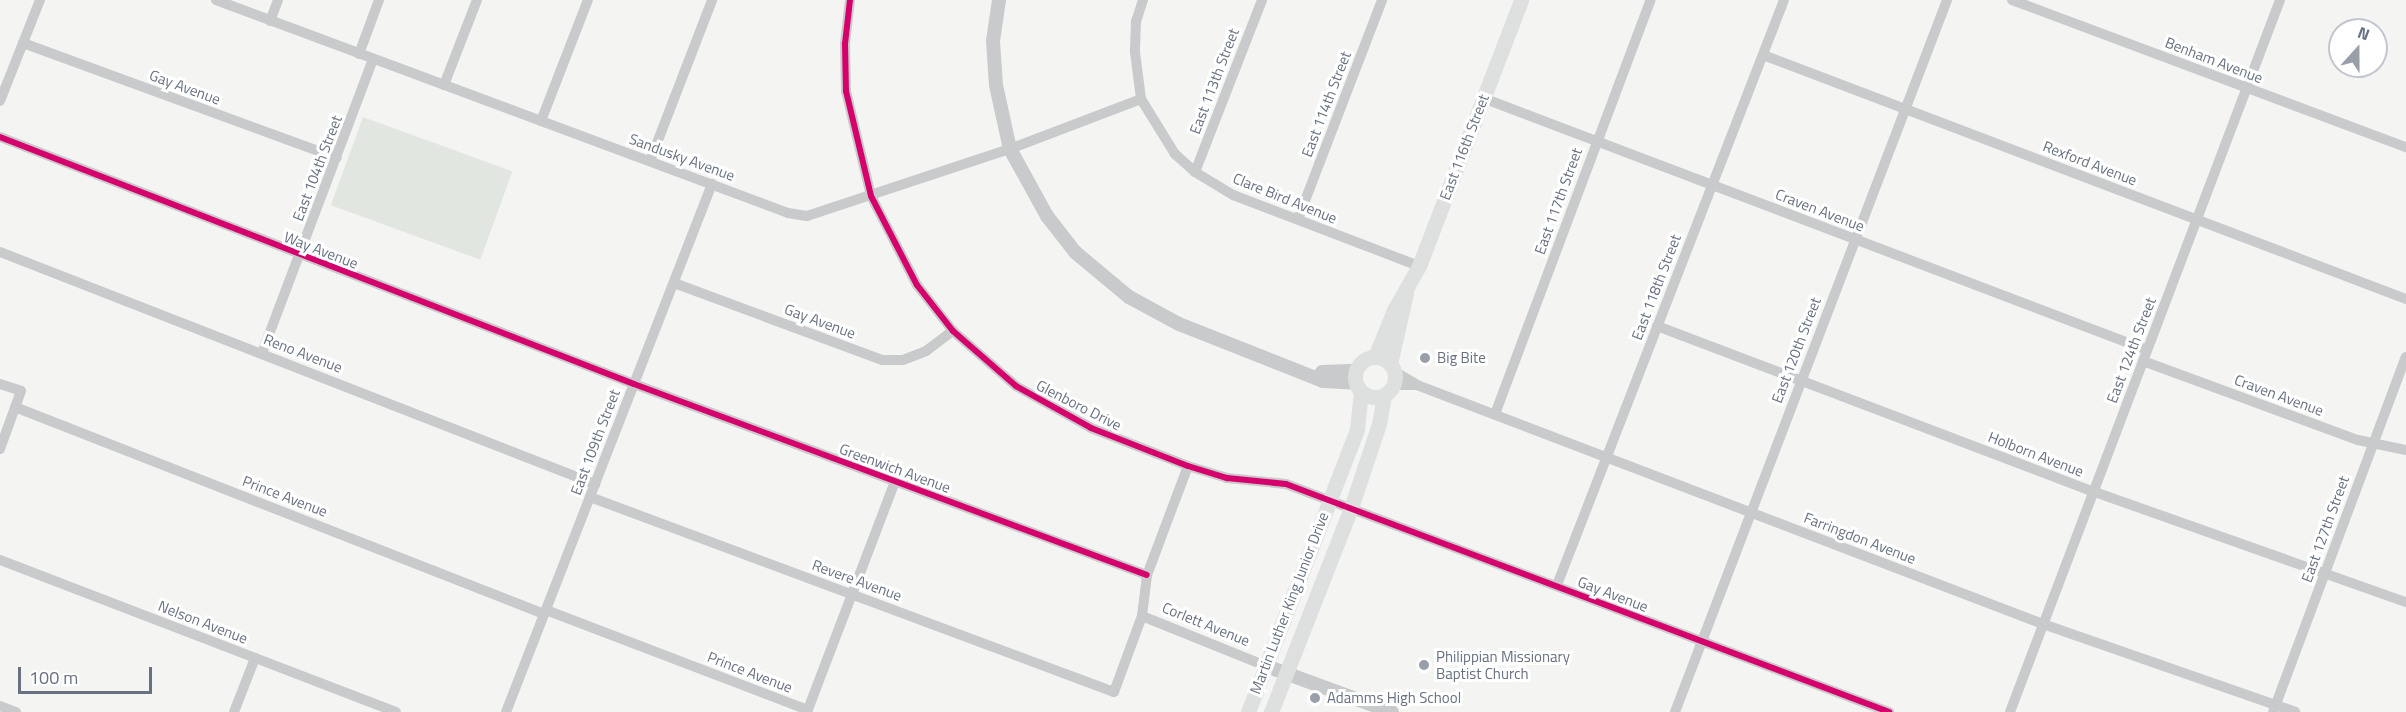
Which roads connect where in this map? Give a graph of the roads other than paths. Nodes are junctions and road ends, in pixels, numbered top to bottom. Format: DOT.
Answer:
graph roads {
  1 [pos="40,0"];
  2 [pos="216,0"];
  3 [pos="278,0"];
  4 [pos="379,0"];
  5 [pos="477,0"];
  6 [pos="588,0"];
  7 [pos="712,0"];
  8 [pos="850,0"];
  9 [pos="999,0"];
  10 [pos="1143,0"];
  11 [pos="1262,0"];
  12 [pos="1382,0"];
  13 [pos="1521,0"];
  14 [pos="1651,0"];
  15 [pos="1784,0"];
  16 [pos="1947,0"];
  17 [pos="2012,0"];
  18 [pos="2280,0"];
  19 [pos="270,21"];
  20 [pos="23,43"];
  21 [pos="359,54"];
  22 [pos="1763,55"];
  23 [pos="373,59"];
  24 [pos="444,85"];
  25 [pos="2246,88"];
  26 [pos="1483,98"];
  27 [pos="1141,99"];
  28 [pos="0,101"];
  29 [pos="1905,110"];
  30 [pos="542,121"];
  31 [pos="0,137"];
  32 [pos="1597,141"];
  33 [pos="2406,147"];
  34 [pos="1010,148"];
  35 [pos="337,159"];
  36 [pos="650,161"];
  37 [pos="1195,172"];
  38 [pos="712,184"];
  39 [pos="1712,184"];
  40 [pos="871,196"];
  41 [pos="2196,218"];
  42 [pos="1298,219"];
  43 [pos="1855,240"];
  44 [pos="0,252"];
  45 [pos="300,254"];
  46 [pos="1419,266"];
  47 [pos="674,283"];
  48 [pos="1406,293"];
  49 [pos="2406,298"];
  50 [pos="1657,326"];
  51 [pos="953,332"];
  52 [pos="262,353"];
  53 [pos="2145,355"];
  54 [pos="1375,357"];
  55 [pos="2406,357"];
  56 [pos="1390,379"];
  57 [pos="1801,380"];
  58 [pos="1358,382"];
  59 [pos="0,384"];
  60 [pos="634,384"];
  61 [pos="15,407"];
  62 [pos="1495,414"];
  63 [pos="2373,443"];
  64 [pos="0,449"];
  65 [pos="2406,450"];
  66 [pos="1608,457"];
  67 [pos="1188,466"];
  68 [pos="895,481"];
  69 [pos="595,484"];
  70 [pos="2092,491"];
  71 [pos="590,497"];
  72 [pos="1329,499"];
  73 [pos="1351,508"];
  74 [pos="1750,512"];
  75 [pos="0,560"];
  76 [pos="1147,574"];
  77 [pos="2324,574"];
  78 [pos="1557,585"];
  79 [pos="853,594"];
  80 [pos="2406,602"];
  81 [pos="545,612"];
  82 [pos="1142,616"];
  83 [pos="2043,624"];
  84 [pos="1701,640"];
  85 [pos="255,658"];
  86 [pos="1266,666"];
  87 [pos="1286,673"];
  88 [pos="0,706"];
  89 [pos="2274,708"];
  90 [pos="808,711"];
  91 [pos="16,712"];
  92 [pos="234,712"];
  93 [pos="396,712"];
  94 [pos="506,712"];
  95 [pos="1248,712"];
  96 [pos="1271,712"];
  97 [pos="1392,712"];
  98 [pos="1675,712"];
  99 [pos="1889,712"];
  100 [pos="2010,712"];
  101 [pos="2295,712"];
  1 -- 20 [label="street"];
  2 -- 19 [label="street, Sandusky Avenue"];
  3 -- 19 [label="street"];
  4 -- 21 [label="street"];
  5 -- 24 [label="street"];
  6 -- 30 [label="street"];
  7 -- 36 [label="street"];
  8 -- 40 [label="street, Glenboro Drive"];
  9 -- 34 [label="street"];
  10 -- 27 [label="street"];
  11 -- 37 [label="street, East 113th Street"];
  12 -- 42 [label="street, East 114th Street"];
  13 -- 26 [label="main road, East 116th Street"];
  14 -- 32 [label="street, East 117th Street"];
  15 -- 22 [label="street, East 118th Street"];
  16 -- 29 [label="street, East 120th Street"];
  17 -- 25 [label="street, Benham Avenue"];
  18 -- 25 [label="street, East 124th Street"];
  19 -- 21 [label="street, Sandusky Avenue"];
  20 -- 28 [label="street"];
  20 -- 35 [label="street, Gay Avenue"];
  21 -- 23 [label="street, Sandusky Avenue"];
  22 -- 29 [label="street, Rexford Avenue"];
  22 -- 39 [label="street, East 118th Street"];
  23 -- 24 [label="street, Sandusky Avenue"];
  23 -- 35 [label="street, East 104th Street"];
  24 -- 30 [label="street, Sandusky Avenue"];
  25 -- 33 [label="street, Benham Avenue"];
  25 -- 41 [label="street, East 124th Street"];
  26 -- 32 [label="street, Craven Avenue"];
  26 -- 46 [label="main road, East 116th Street"];
  27 -- 34 [label="street, Sandusky Avenue"];
  27 -- 37 [label="street, Clare Bird Avenue"];
  29 -- 41 [label="street, Rexford Avenue"];
  29 -- 43 [label="street, East 120th Street"];
  30 -- 36 [label="street, Sandusky Avenue"];
  31 -- 45 [label="street, Way Avenue"];
  32 -- 39 [label="street, Craven Avenue"];
  32 -- 62 [label="street, East 117th Street"];
  34 -- 40 [label="street, Sandusky Avenue"];
  34 -- 58 [label="street"];
  35 -- 45 [label="street, East 104th Street"];
  36 -- 38 [label="street, Sandusky Avenue"];
  37 -- 42 [label="street, Clare Bird Avenue"];
  38 -- 40 [label="street, Sandusky Avenue"];
  38 -- 47 [label="street, East 109th Street"];
  39 -- 43 [label="street, Craven Avenue"];
  39 -- 50 [label="street, East 118th Street"];
  40 -- 51 [label="street, Glenboro Drive"];
  41 -- 49 [label="street, Rexford Avenue"];
  41 -- 53 [label="street, East 124th Street"];
  42 -- 46 [label="street, Clare Bird Avenue"];
  43 -- 53 [label="street, Craven Avenue"];
  43 -- 57 [label="street, East 120th Street"];
  44 -- 52 [label="street, Reno Avenue"];
  45 -- 52 [label="street, East 104th Street"];
  45 -- 60 [label="street, Way Avenue"];
  46 -- 48 [label="main road, East 116th Street"];
  47 -- 51 [label="street, Gay Avenue"];
  47 -- 60 [label="street, East 109th Street"];
  48 -- 54 [label="main road, East 116th Street"];
  48 -- 56 [label="main road, East 116th Street"];
  50 -- 57 [label="street, Holborn Avenue"];
  50 -- 66 [label="street, East 118th Street"];
  51 -- 67 [label="street, Glenboro Drive"];
  52 -- 69 [label="street, Reno Avenue"];
  53 -- 63 [label="street, Craven Avenue"];
  53 -- 70 [label="street, East 124th Street"];
  54 -- 56 [label="main road"];
  54 -- 58 [label="main road"];
  55 -- 63 [label="street, East 127th Street"];
  56 -- 58 [label="main road"];
  56 -- 62 [label="street, Farringdon Avenue"];
  56 -- 73 [label="main road, Martin Luther King Junior Drive"];
  57 -- 70 [label="street, Holborn Avenue"];
  57 -- 74 [label="street, East 120th Street"];
  58 -- 72 [label="main road, Martin Luther King Junior Drive"];
  59 -- 61 [label="street"];
  60 -- 68 [label="street, Greenwich Avenue"];
  60 -- 69 [label="street, East 109th Street"];
  61 -- 64 [label="street"];
  61 -- 81 [label="street, Prince Avenue"];
  62 -- 66 [label="street, Farringdon Avenue"];
  63 -- 65 [label="street, Craven Avenue"];
  63 -- 77 [label="street, East 127th Street"];
  66 -- 74 [label="street, Farringdon Avenue"];
  66 -- 78 [label="street, East 118th Street"];
  67 -- 72 [label="street, Glenboro Drive"];
  67 -- 76 [label="street"];
  68 -- 76 [label="street, Greenwich Avenue"];
  68 -- 79 [label="street"];
  69 -- 71 [label="street, East 109th Street"];
  70 -- 77 [label="street, Holborn Avenue"];
  70 -- 83 [label="street, East 124th Street"];
  71 -- 79 [label="street, Revere Avenue"];
  71 -- 81 [label="street, East 109th Street"];
  72 -- 73 [label="street, Gay Avenue"];
  72 -- 86 [label="main road, Martin Luther King Junior Drive"];
  73 -- 78 [label="street, Gay Avenue"];
  73 -- 87 [label="main road, Martin Luther King Junior Drive"];
  74 -- 83 [label="street, Farringdon Avenue"];
  74 -- 84 [label="street, East 120th Street"];
  75 -- 85 [label="street, Nelson Avenue"];
  76 -- 82 [label="street"];
  77 -- 80 [label="street, Holborn Avenue"];
  77 -- 89 [label="street, East 127th Street"];
  78 -- 84 [label="street, Gay Avenue"];
  79 -- 82 [label="street, Revere Avenue"];
  79 -- 90 [label="street"];
  81 -- 90 [label="street, Prince Avenue"];
  81 -- 94 [label="street, East 109th Street"];
  82 -- 86 [label="street, Corlett Avenue"];
  83 -- 89 [label="street, Farringdon Avenue"];
  83 -- 100 [label="street, East 124th Street"];
  84 -- 98 [label="street, East 120th Street"];
  84 -- 99 [label="street, Gay Avenue"];
  85 -- 92 [label="street"];
  85 -- 93 [label="street, Nelson Avenue"];
  86 -- 87 [label="street, Corlett Avenue"];
  86 -- 95 [label="main road, Martin Luther King Junior Drive"];
  87 -- 96 [label="main road, Martin Luther King Junior Drive"];
  87 -- 97 [label="street, Corlett Avenue"];
  88 -- 91 [label="street"];
  89 -- 101 [label="street, Farringdon Avenue"];
}
